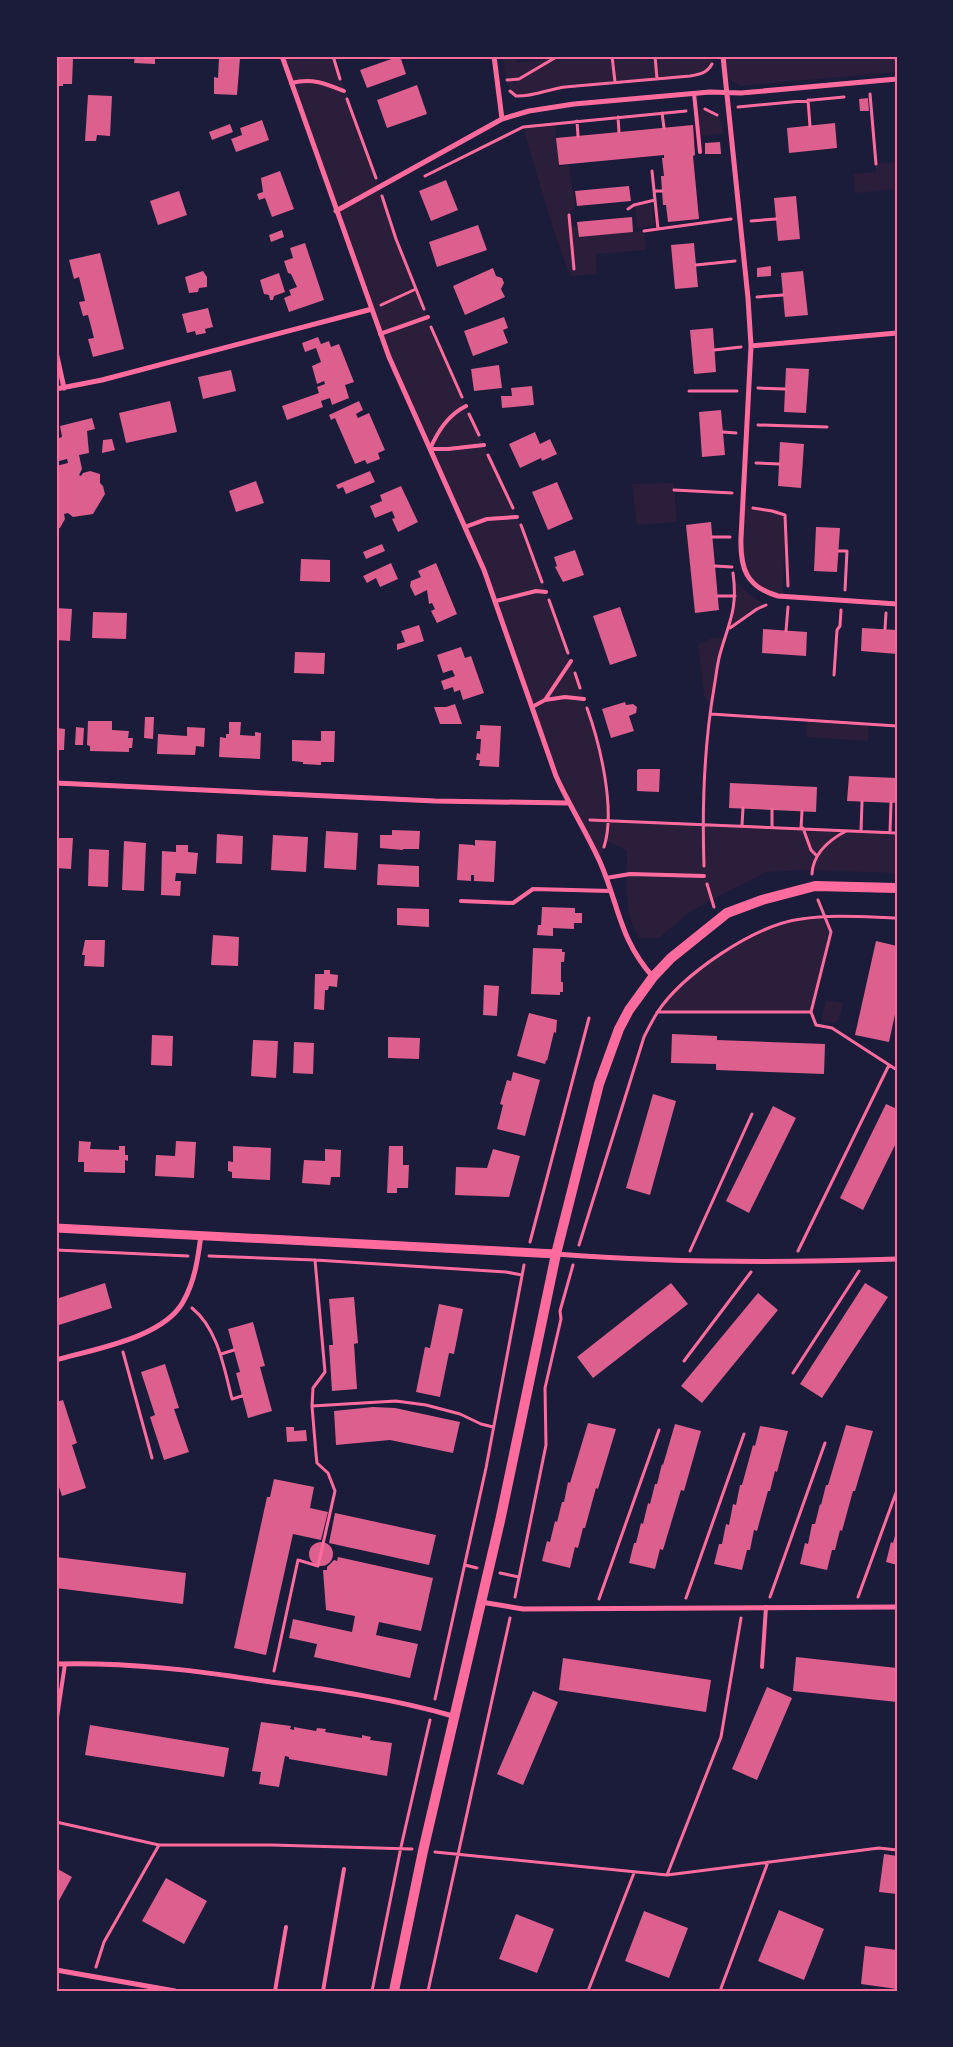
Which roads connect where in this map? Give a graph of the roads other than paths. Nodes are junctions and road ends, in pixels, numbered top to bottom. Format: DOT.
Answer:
graph roads {
  1 [pos="282,56"];
  2 [pos="494,56"];
  3 [pos="723,56"];
  4 [pos="897,79"];
  5 [pos="291,83"];
  6 [pos="344,91"];
  7 [pos="694,93"];
  8 [pos="727,94"];
  9 [pos="502,119"];
  10 [pos="700,152"];
  11 [pos="336,211"];
  12 [pos="372,309"];
  13 [pos="428,317"];
  14 [pos="897,333"];
  15 [pos="380,334"];
  16 [pos="751,346"];
  17 [pos="56,352"];
  18 [pos="64,388"];
  19 [pos="56,389"];
  20 [pos="466,406"];
  21 [pos="484,445"];
  22 [pos="430,449"];
  23 [pos="517,517"];
  24 [pos="465,527"];
  25 [pos="546,592"];
  26 [pos="496,601"];
  27 [pos="897,604"];
  28 [pos="571,661"];
  29 [pos="584,699"];
  30 [pos="545,700"];
  31 [pos="532,707"];
  32 [pos="56,783"];
  33 [pos="568,803"];
  34 [pos="704,876"];
  35 [pos="606,878"];
  36 [pos="897,888"];
  37 [pos="610,892"];
  38 [pos="461,902"];
  39 [pos="653,976"];
  40 [pos="56,1228"];
  41 [pos="201,1235"];
  42 [pos="556,1254"];
  43 [pos="897,1259"];
  44 [pos="56,1360"];
  45 [pos="481,1602"];
  46 [pos="766,1606"];
  47 [pos="897,1607"];
  48 [pos="56,1664"];
  49 [pos="65,1664"];
  50 [pos="762,1667"];
  51 [pos="453,1716"];
  52 [pos="56,1724"];
  53 [pos="344,1869"];
  54 [pos="286,1927"];
  55 [pos="56,1970"];
  56 [pos="175,1991"];
  57 [pos="275,1991"];
  58 [pos="324,1991"];
  59 [pos="394,1991"];
  1 -- 5 [label="street"];
  2 -- 9 [label="street"];
  3 -- 8 [label="street"];
  4 -- 8 [label="street"];
  5 -- 6 [label="lane"];
  5 -- 11 [label="street"];
  7 -- 8 [label="street"];
  7 -- 9 [label="street"];
  7 -- 10 [label="lane"];
  8 -- 16 [label="street"];
  9 -- 11 [label="street"];
  11 -- 12 [label="street"];
  12 -- 15 [label="street"];
  12 -- 18 [label="street"];
  13 -- 15 [label="lane"];
  14 -- 16 [label="street"];
  15 -- 22 [label="street"];
  16 -- 27 [label="street"];
  17 -- 18 [label="street"];
  18 -- 19 [label="street"];
  20 -- 22 [label="lane"];
  21 -- 22 [label="lane"];
  22 -- 24 [label="street"];
  23 -- 24 [label="lane"];
  24 -- 26 [label="street"];
  25 -- 26 [label="lane"];
  26 -- 31 [label="street"];
  28 -- 30 [label="lane"];
  29 -- 30 [label="lane"];
  30 -- 31 [label="lane"];
  31 -- 33 [label="street"];
  32 -- 33 [label="street"];
  33 -- 35 [label="street"];
  34 -- 35 [label="lane"];
  35 -- 37 [label="street"];
  36 -- 39 [label="main road"];
  37 -- 38 [label="lane"];
  37 -- 39 [label="street"];
  39 -- 42 [label="main road"];
  40 -- 41 [label="street"];
  41 -- 42 [label="street"];
  41 -- 44 [label="street"];
  42 -- 43 [label="street"];
  42 -- 45 [label="main road"];
  45 -- 46 [label="street"];
  45 -- 51 [label="main road"];
  46 -- 47 [label="street"];
  46 -- 50 [label="lane"];
  48 -- 49 [label="street"];
  49 -- 51 [label="street"];
  49 -- 52 [label="lane"];
  51 -- 59 [label="main road"];
  53 -- 58 [label="lane"];
  54 -- 57 [label="lane"];
  55 -- 56 [label="street"];
}
